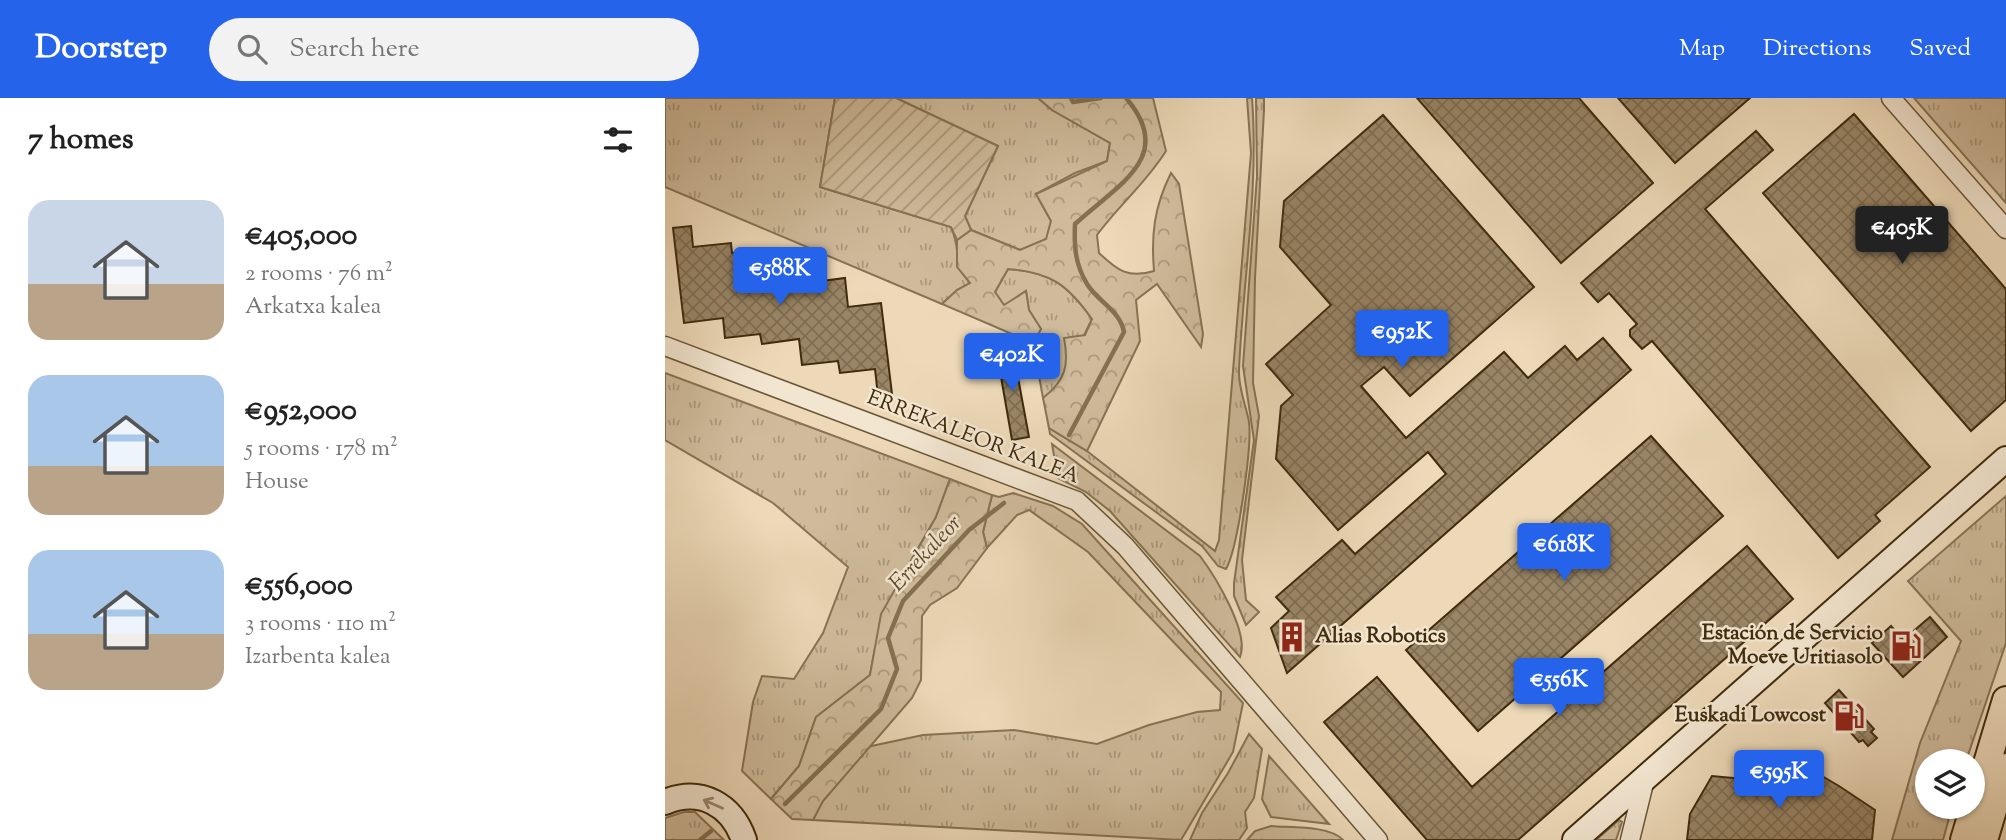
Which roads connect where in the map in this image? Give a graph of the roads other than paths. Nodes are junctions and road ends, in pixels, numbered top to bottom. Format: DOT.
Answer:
graph roads {
  1 [pos="1891,98"];
  2 [pos="2006,229"];
  3 [pos="665,345"];
  4 [pos="2006,459"];
  5 [pos="2006,701"];
  6 [pos="2006,767"];
  7 [pos="1645,777"];
  8 [pos="665,802"];
  9 [pos="744,840"];
  10 [pos="1378,840"];
  11 [pos="1575,840"];
  12 [pos="1630,840"];
  13 [pos="1963,840"];
  14 [pos="1984,840"];
  1 -- 2 [label="street"];
  3 -- 10 [label="street, ERREKALEOR KALEA"];
  4 -- 7 [label="main road"];
  5 -- 13 [label="main road"];
  6 -- 14 [label="main road"];
  7 -- 11 [label="main road"];
  7 -- 12 [label="street"];
  9 -- 8 [label="main road, one-way"];
}
